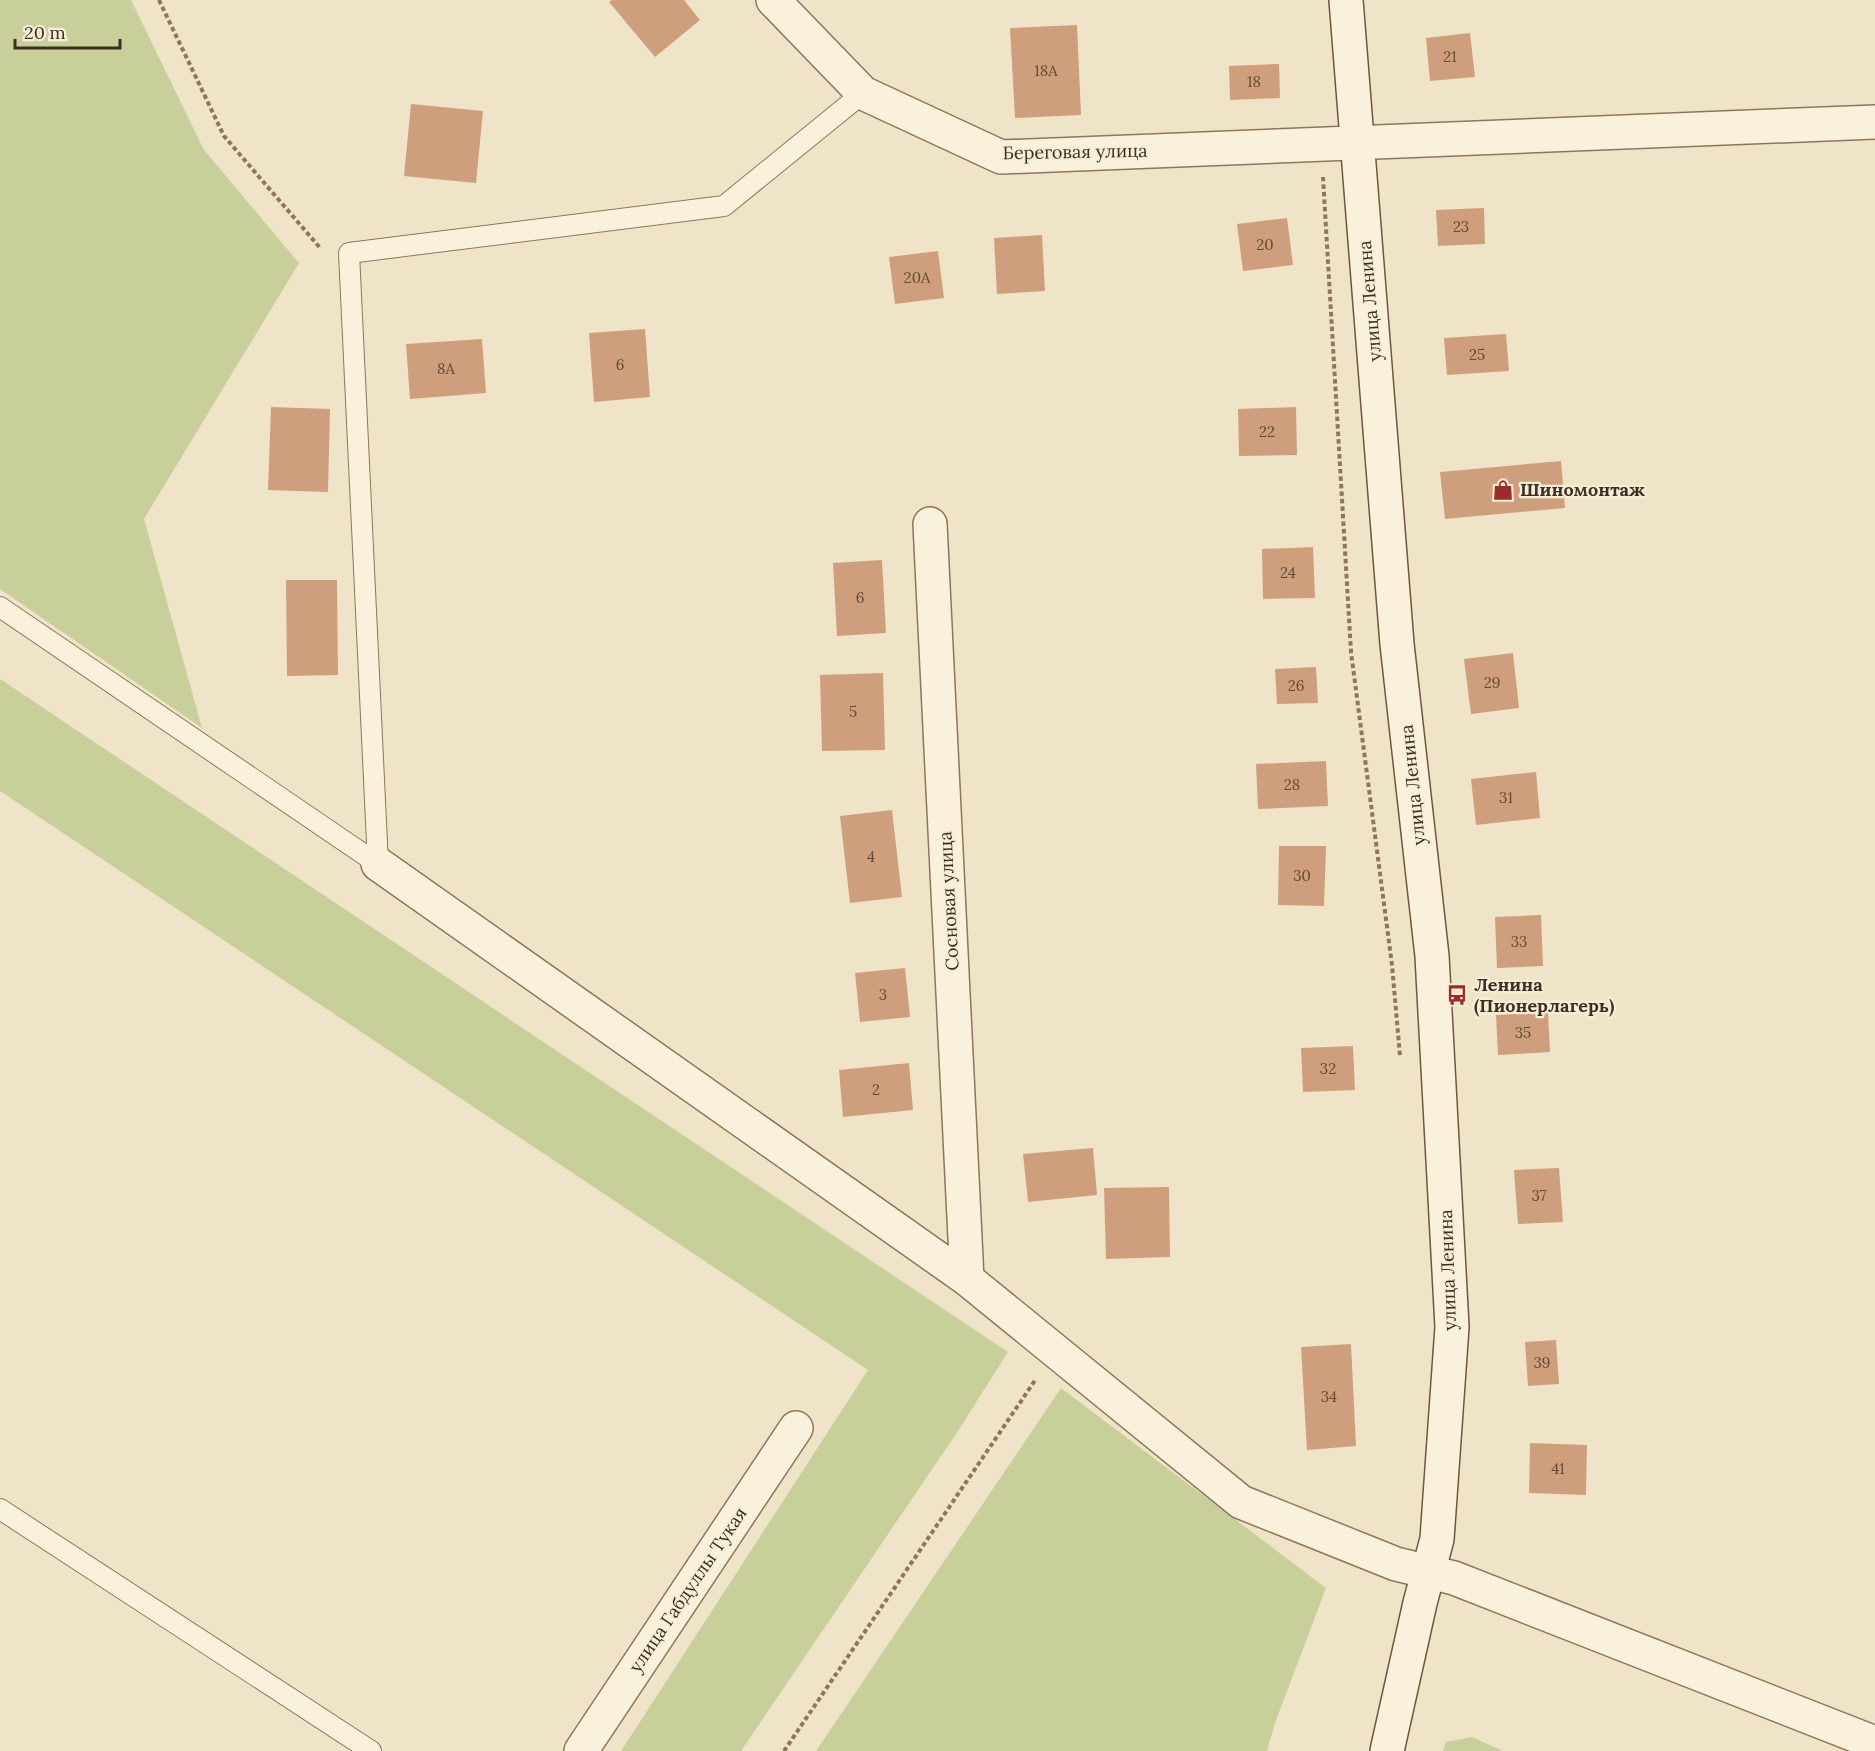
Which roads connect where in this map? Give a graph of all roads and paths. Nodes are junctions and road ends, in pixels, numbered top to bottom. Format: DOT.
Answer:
graph roads {
  1 [pos="159,0"];
  2 [pos="773,0"];
  3 [pos="1346,0"];
  4 [pos="864,93"];
  5 [pos="1875,122"];
  6 [pos="1357,141"];
  7 [pos="1321,143"];
  8 [pos="349,253"];
  9 [pos="930,524"];
  10 [pos="0,607"];
  11 [pos="378,864"];
  12 [pos="1401,1062"];
  13 [pos="967,1279"];
  14 [pos="1056,1352"];
  15 [pos="796,1428"];
  16 [pos="0,1509"];
  17 [pos="1430,1571"];
  18 [pos="1875,1743"];
  19 [pos="371,1751"];
  20 [pos="581,1751"];
  21 [pos="784,1751"];
  22 [pos="1388,1751"];
  1 -- 8 [label="path"];
  2 -- 4 [label="street, Береговая улица"];
  3 -- 6 [label="street, улица Ленина"];
  4 -- 7 [label="street, Береговая улица"];
  4 -- 8 [label="lane"];
  5 -- 6 [label="street, Береговая улица"];
  6 -- 7 [label="street, Береговая улица"];
  6 -- 17 [label="street, улица Ленина"];
  7 -- 12 [label="path"];
  8 -- 11 [label="lane"];
  9 -- 13 [label="street, Сосновая улица"];
  10 -- 11 [label="lane"];
  11 -- 13 [label="street"];
  13 -- 14 [label="street"];
  14 -- 17 [label="street"];
  14 -- 21 [label="path"];
  15 -- 20 [label="street, улица Габдуллы Тукая"];
  16 -- 19 [label="lane"];
  17 -- 18 [label="street"];
  17 -- 22 [label="street, улица Ленина"];
}
